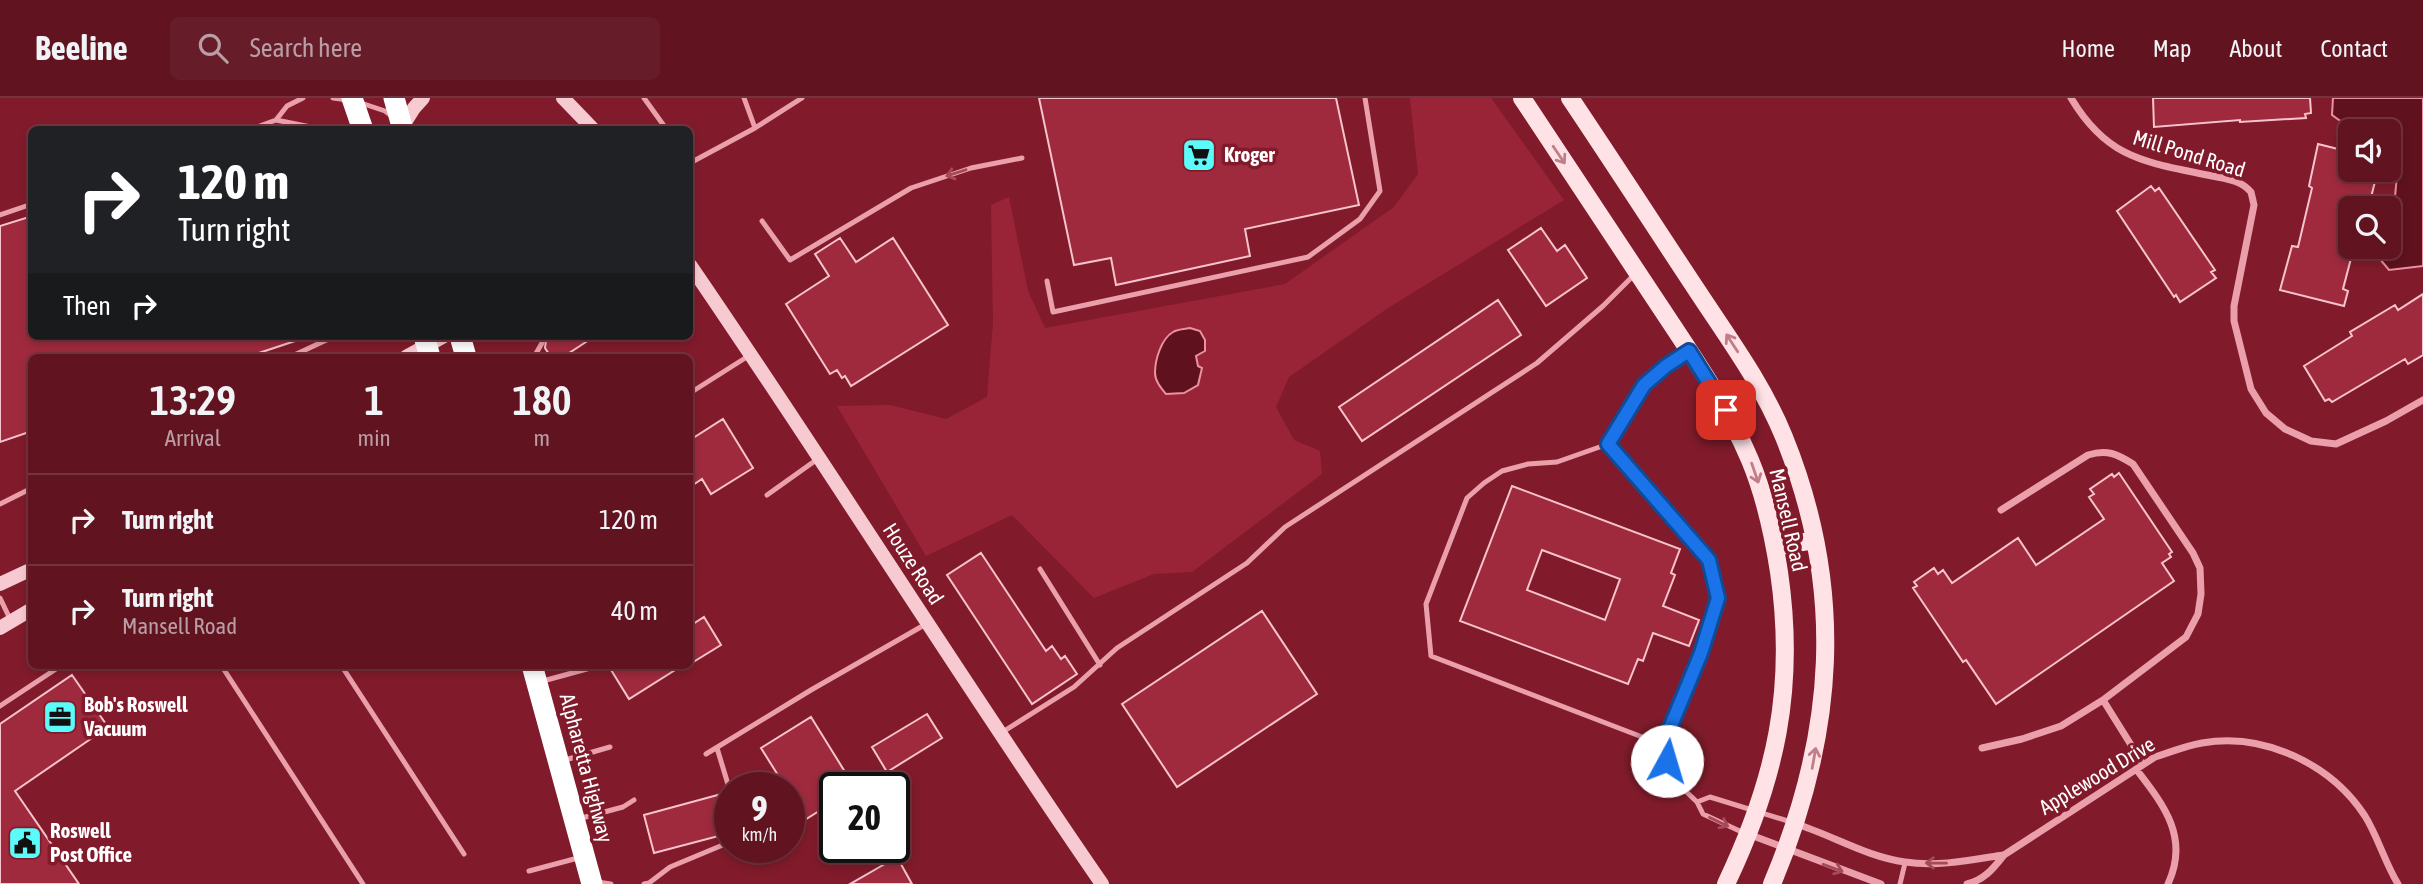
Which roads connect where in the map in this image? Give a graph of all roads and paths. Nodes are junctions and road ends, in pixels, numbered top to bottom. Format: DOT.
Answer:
graph roads {
  1 [pos="302,98"];
  2 [pos="394,98"];
  3 [pos="423,98"];
  4 [pos="563,98"];
  5 [pos="644,98"];
  6 [pos="744,98"];
  7 [pos="802,98"];
  8 [pos="1365,98"];
  9 [pos="1522,98"];
  10 [pos="1570,98"];
  11 [pos="2071,98"];
  12 [pos="346,99"];
  13 [pos="276,120"];
  14 [pos="260,126"];
  15 [pos="279,126"];
  16 [pos="306,126"];
  17 [pos="361,126"];
  18 [pos="401,126"];
  19 [pos="402,126"];
  20 [pos="404,126"];
  21 [pos="590,126"];
  22 [pos="664,126"];
  23 [pos="755,128"];
  24 [pos="1022,158"];
  25 [pos="693,160"];
  26 [pos="28,205"];
  27 [pos="0,215"];
  28 [pos="762,221"];
  29 [pos="693,271"];
  30 [pos="1637,272"];
  31 [pos="1047,281"];
  32 [pos="326,340"];
  33 [pos="542,343"];
  34 [pos="431,344"];
  35 [pos="1689,351"];
  36 [pos="296,354"];
  37 [pos="413,354"];
  38 [pos="536,354"];
  39 [pos="750,355"];
  40 [pos="693,391"];
  41 [pos="2423,400"];
  42 [pos="1608,444"];
  43 [pos="819,458"];
  44 [pos="28,490"];
  45 [pos="767,495"];
  46 [pos="0,504"];
  47 [pos="2001,510"];
  48 [pos="1815,540"];
  49 [pos="1775,547"];
  50 [pos="1040,569"];
  51 [pos="28,571"];
  52 [pos="0,584"];
  53 [pos="0,598"];
  54 [pos="28,611"];
  55 [pos="927,624"];
  56 [pos="6,625"];
  57 [pos="1100,665"];
  58 [pos="56,669"];
  59 [pos="224,669"];
  60 [pos="346,669"];
  61 [pos="577,669"];
  62 [pos="534,674"];
  63 [pos="2103,699"];
  64 [pos="0,706"];
  65 [pos="999,734"];
  66 [pos="1663,745"];
  67 [pos="610,747"];
  68 [pos="717,748"];
  69 [pos="1982,748"];
  70 [pos="706,754"];
  71 [pos="558,762"];
  72 [pos="2143,764"];
  73 [pos="2136,769"];
  74 [pos="724,772"];
  75 [pos="634,800"];
  76 [pos="1698,802"];
  77 [pos="1756,812"];
  78 [pos="575,820"];
  79 [pos="1796,824"];
  80 [pos="1748,834"];
  81 [pos="714,849"];
  82 [pos="1786,850"];
  83 [pos="464,854"];
  84 [pos="2004,855"];
  85 [pos="585,857"];
  86 [pos="1905,863"];
  87 [pos="529,871"];
  88 [pos="598,883"];
  89 [pos="363,884"];
  90 [pos="645,884"];
  91 [pos="1102,884"];
  92 [pos="1726,884"];
  93 [pos="1772,884"];
  94 [pos="1881,884"];
  95 [pos="1900,884"];
  96 [pos="1967,884"];
  97 [pos="2168,884"];
  98 [pos="2398,884"];
  1 -- 13 [label="lane"];
  2 -- 19 [label="highway"];
  3 -- 20 [label="street"];
  4 -- 21 [label="street"];
  5 -- 22 [label="lane"];
  6 -- 23 [label="lane"];
  7 -- 23 [label="lane"];
  8 -- 31 [label="lane"];
  9 -- 30 [label="main road, Mansell Road, one-way"];
  48 -- 10 [label="main road, Mansell Road, one-way"];
  11 -- 41 [label="street, Mill Pond Road"];
  12 -- 17 [label="highway"];
  12 -- 18 [label="lane"];
  13 -- 14 [label="lane"];
  13 -- 15 [label="lane"];
  13 -- 16 [label="lane"];
  23 -- 25 [label="lane"];
  24 -- 28 [label="lane, one-way"];
  26 -- 27 [label="lane"];
  29 -- 39 [label="street, Houze Road"];
  30 -- 35 [label="main road, Mansell Road"];
  30 -- 57 [label="lane"];
  32 -- 36 [label="lane"];
  33 -- 38 [label="lane"];
  34 -- 37 [label="street"];
  35 -- 42 [label="lane"];
  35 -- 49 [label="main road, Mansell Road, one-way"];
  39 -- 40 [label="lane"];
  39 -- 43 [label="street, Houze Road"];
  42 -- 66 [label="lane"];
  42 -- 66 [label="lane"];
  43 -- 45 [label="lane"];
  43 -- 55 [label="street, Houze Road"];
  44 -- 46 [label="lane"];
  47 -- 63 [label="street"];
  48 -- 49 [label="main road"];
  79 -- 48 [label="main road, Mansell Road, one-way"];
  49 -- 77 [label="main road, Mansell Road"];
  50 -- 57 [label="lane"];
  51 -- 52 [label="street"];
  53 -- 56 [label="lane"];
  54 -- 56 [label="street"];
  55 -- 65 [label="street, Houze Road"];
  55 -- 68 [label="lane"];
  57 -- 65 [label="lane"];
  58 -- 64 [label="lane"];
  59 -- 89 [label="lane"];
  60 -- 83 [label="lane"];
  61 -- 62 [label="lane"];
  62 -- 71 [label="highway, Alpharetta Highway"];
  63 -- 69 [label="street"];
  63 -- 72 [label="street"];
  65 -- 91 [label="street, Houze Road"];
  66 -- 76 [label="lane"];
  67 -- 71 [label="lane"];
  68 -- 70 [label="lane"];
  68 -- 74 [label="lane"];
  71 -- 78 [label="highway, Alpharetta Highway"];
  72 -- 73 [label="street, Applewood Drive"];
  72 -- 98 [label="street, Applewood Drive"];
  73 -- 84 [label="street, Applewood Drive"];
  73 -- 97 [label="street"];
  75 -- 78 [label="lane"];
  76 -- 77 [label="lane"];
  76 -- 80 [label="lane, one-way"];
  77 -- 79 [label="lane"];
  77 -- 80 [label="main road, Mansell Road"];
  78 -- 85 [label="highway, Alpharetta Highway"];
  79 -- 82 [label="main road, Mansell Road"];
  79 -- 86 [label="street, Applewood Drive"];
  80 -- 82 [label="street"];
  80 -- 92 [label="main road, Mansell Road"];
  81 -- 90 [label="lane"];
  82 -- 93 [label="main road, Mansell Road"];
  82 -- 94 [label="street, one-way"];
  84 -- 86 [label="street, Applewood Drive, one-way"];
  84 -- 96 [label="street, Applewood Drive"];
  85 -- 87 [label="lane"];
  85 -- 88 [label="highway, Alpharetta Highway"];
  86 -- 95 [label="lane"];
}
